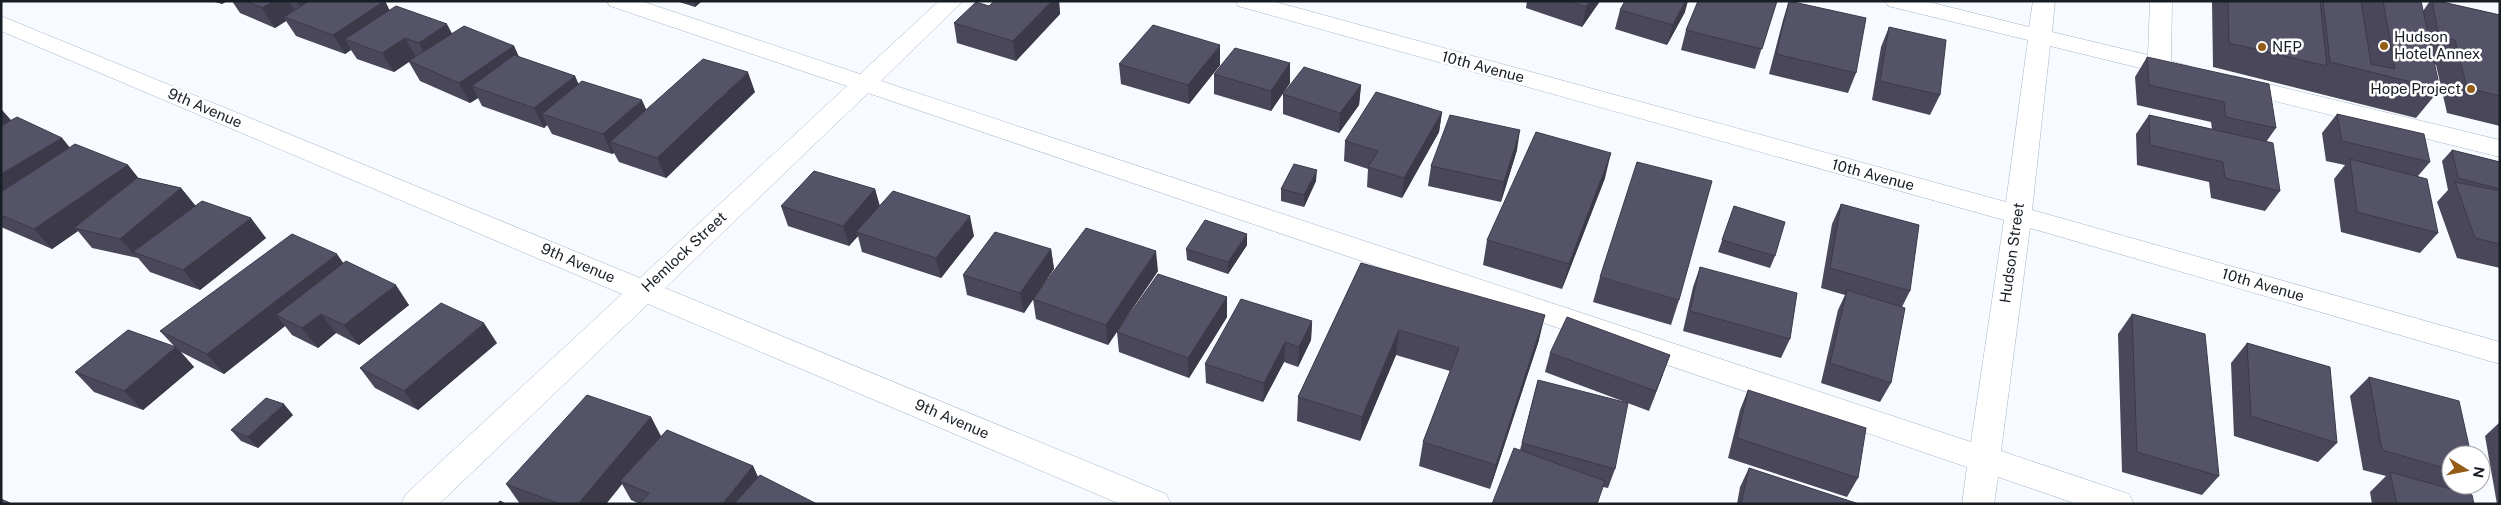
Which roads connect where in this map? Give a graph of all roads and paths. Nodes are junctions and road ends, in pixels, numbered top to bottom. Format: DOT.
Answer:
graph roads {
  1 [pos="618,1"];
  2 [pos="952,1"];
  3 [pos="1246,1"];
  4 [pos="1896,1"];
  5 [pos="2044,1"];
  6 [pos="2161,1"];
  7 [pos="1,23"];
  8 [pos="2040,36"];
  9 [pos="2159,66"];
  10 [pos="864,84"];
  11 [pos="2500,149"];
  12 [pos="2018,215"];
  13 [pos="644,290"];
  14 [pos="2500,353"];
  15 [pos="1984,459"];
  16 [pos="417,504"];
  17 [pos="1156,504"];
  18 [pos="1978,504"];
  19 [pos="2118,504"];
  1 -- 10 [label="street"];
  2 -- 10 [label="street, Hemlock Street"];
  3 -- 12 [label="street, 10th Avenue"];
  4 -- 8 [label="street"];
  5 -- 8 [label="street, Hudson Street"];
  6 -- 9 [label="street"];
  7 -- 13 [label="street, 9th Avenue"];
  8 -- 9 [label="street"];
  8 -- 12 [label="street, Hudson Street"];
  9 -- 11 [label="street"];
  10 -- 13 [label="street, Hemlock Street"];
  10 -- 15 [label="street"];
  12 -- 14 [label="street, 10th Avenue"];
  12 -- 15 [label="street, Hudson Street"];
  13 -- 16 [label="street, Hemlock Street"];
  13 -- 17 [label="street, 9th Avenue"];
  15 -- 18 [label="street, Hudson Street"];
  15 -- 19 [label="street"];
}
